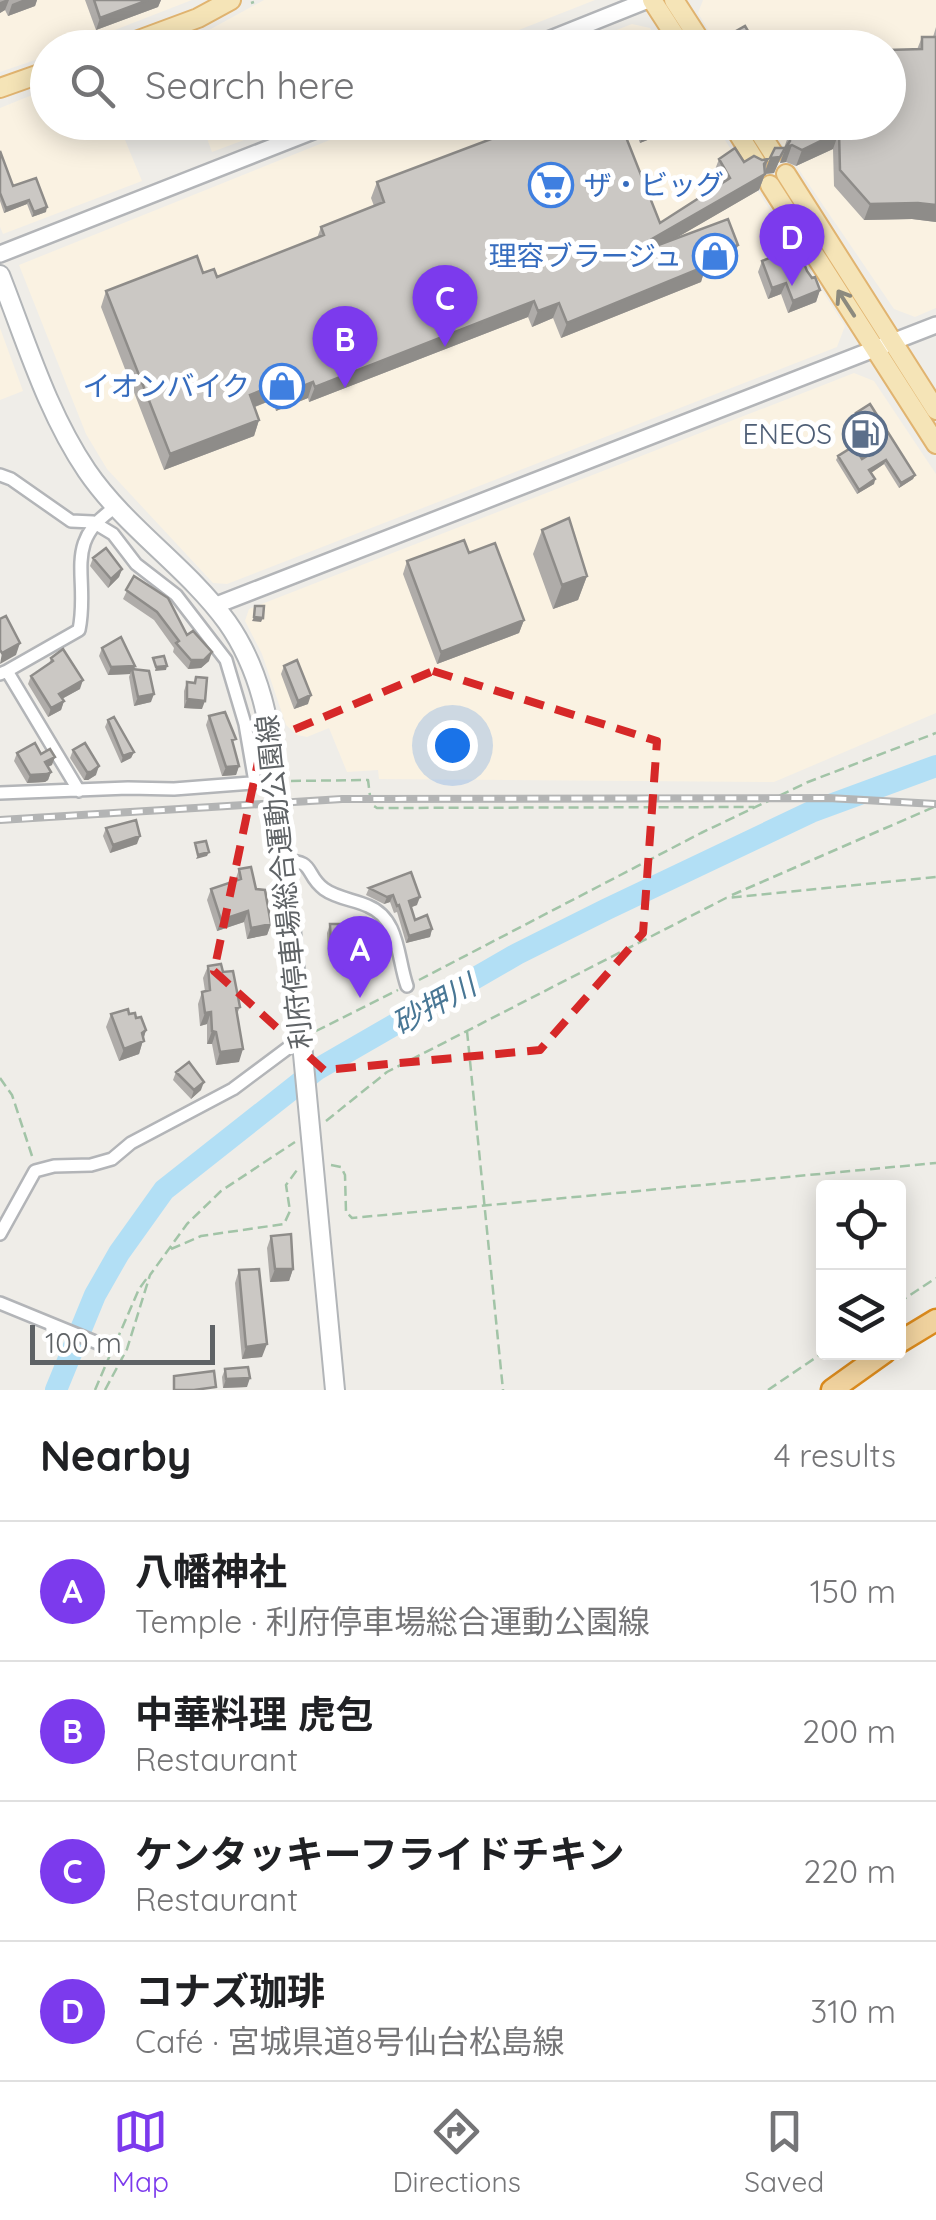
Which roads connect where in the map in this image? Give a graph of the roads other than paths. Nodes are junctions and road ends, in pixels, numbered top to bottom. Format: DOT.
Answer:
graph roads {
  1 [pos="231,0"];
  2 [pos="650,0"];
  3 [pos="674,0"];
  4 [pos="166,30"];
  5 [pos="574,30"];
  6 [pos="671,30"];
  7 [pos="693,30"];
  8 [pos="30,78"];
  9 [pos="0,88"];
  10 [pos="290,140"];
  11 [pos="748,140"];
  12 [pos="759,140"];
  13 [pos="778,180"];
  14 [pos="0,254"];
  15 [pos="0,276"];
  16 [pos="936,325"];
  17 [pos="884,345"];
  18 [pos="936,410"];
  19 [pos="936,444"];
  20 [pos="0,475"];
  21 [pos="116,507"];
  22 [pos="93,522"];
  23 [pos="214,606"];
  24 [pos="4,673"];
  25 [pos="277,781"];
  26 [pos="255,782"];
  27 [pos="80,791"];
  28 [pos="0,793"];
  29 [pos="283,861"];
  30 [pos="407,986"];
  31 [pos="301,1046"];
  32 [pos="0,1234"];
  33 [pos="0,1303"];
  34 [pos="936,1320"];
  35 [pos="906,1338"];
  36 [pos="105,1346"];
  37 [pos="874,1360"];
  38 [pos="335,1390"];
  39 [pos="832,1390"];
  1 -- 4 [label="main road"];
  2 -- 5 [label="street"];
  2 -- 6 [label="main road"];
  3 -- 7 [label="main road"];
  8 -- 9 [label="main road"];
  10 -- 14 [label="street"];
  11 -- 12 [label="main road"];
  13 -- 17 [label="main road"];
  15 -- 21 [label="main road, 利府停車場総合運動公園線"];
  16 -- 17 [label="street"];
  17 -- 18 [label="main road"];
  17 -- 19 [label="main road"];
  17 -- 23 [label="street"];
  20 -- 22 [label="street"];
  21 -- 22 [label="street"];
  21 -- 23 [label="main road, 利府停車場総合運動公園線"];
  22 -- 24 [label="street"];
  22 -- 26 [label="street"];
  23 -- 25 [label="main road, 利府停車場総合運動公園線"];
  24 -- 27 [label="street"];
  25 -- 26 [label="street"];
  25 -- 29 [label="main road, 利府停車場総合運動公園線"];
  26 -- 27 [label="street"];
  27 -- 28 [label="street"];
  29 -- 30 [label="street"];
  29 -- 31 [label="main road, 利府停車場総合運動公園線"];
  31 -- 32 [label="street"];
  31 -- 38 [label="main road, 利府停車場総合運動公園線"];
  33 -- 36 [label="street"];
  34 -- 35 [label="highway"];
  37 -- 39 [label="highway"];
}
